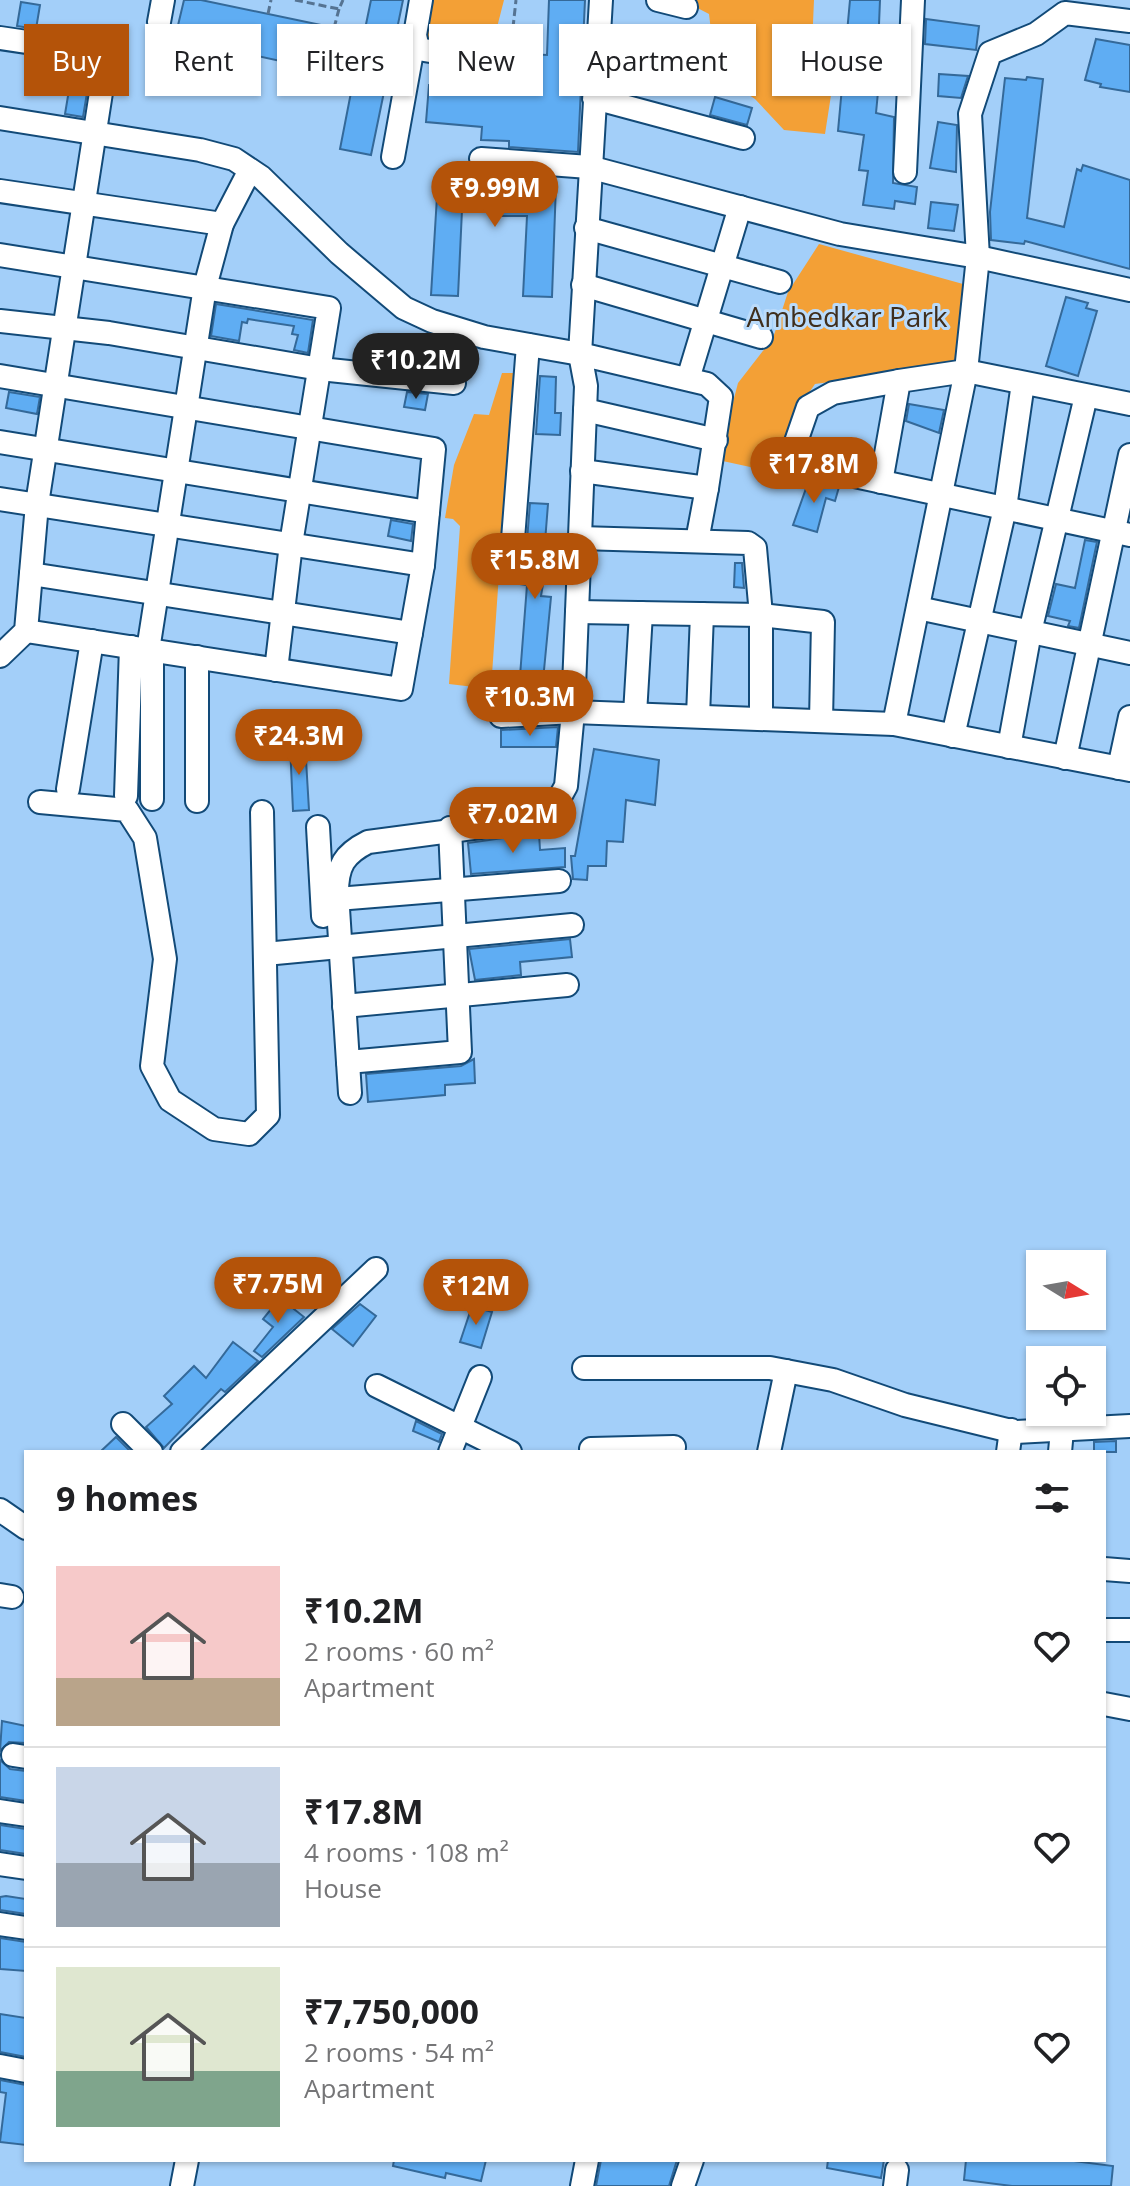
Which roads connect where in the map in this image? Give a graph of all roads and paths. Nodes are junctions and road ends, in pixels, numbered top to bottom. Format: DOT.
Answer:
graph roads {
  1 [pos="271,0"];
  2 [pos="295,0"];
  3 [pos="343,0"];
  4 [pos="421,0"];
  5 [pos="516,0"];
  6 [pos="601,0"];
  7 [pos="658,0"];
  8 [pos="913,0"];
  9 [pos="686,7"];
  10 [pos="339,9"];
  11 [pos="268,14"];
  12 [pos="1130,21"];
  13 [pos="335,24"];
  14 [pos="513,24"];
  15 [pos="599,24"];
  16 [pos="415,35"];
  17 [pos="0,38"];
  18 [pos="429,51"];
  19 [pos="594,98"];
  20 [pos="0,118"];
  21 [pos="95,133"];
  22 [pos="743,138"];
  23 [pos="393,157"];
  24 [pos="481,159"];
  25 [pos="589,167"];
  26 [pos="250,170"];
  27 [pos="905,172"];
  28 [pos="0,191"];
  29 [pos="84,203"];
  30 [pos="740,207"];
  31 [pos="222,224"];
  32 [pos="586,228"];
  33 [pos="0,255"];
  34 [pos="978,257"];
  35 [pos="74,265"];
  36 [pos="722,265"];
  37 [pos="780,282"];
  38 [pos="583,285"];
  39 [pos="205,287"];
  40 [pos="1130,290"];
  41 [pos="706,320"];
  42 [pos="0,321"];
  43 [pos="64,329"];
  44 [pos="761,337"];
  45 [pos="528,345"];
  46 [pos="195,348"];
  47 [pos="580,354"];
  48 [pos="320,369"];
  49 [pos="966,371"];
  50 [pos="0,376"];
  51 [pos="688,379"];
  52 [pos="899,381"];
  53 [pos="454,383"];
  54 [pos="1023,383"];
  55 [pos="55,386"];
  56 [pos="1086,396"];
  57 [pos="1130,404"];
  58 [pos="186,408"];
  59 [pos="585,410"];
  60 [pos="310,427"];
  61 [pos="716,440"];
  62 [pos="0,442"];
  63 [pos="45,450"];
  64 [pos="1130,455"];
  65 [pos="176,471"];
  66 [pos="582,471"];
  67 [pos="881,482"];
  68 [pos="707,488"];
  69 [pos="300,491"];
  70 [pos="941,494"];
  71 [pos="0,499"];
  72 [pos="37,504"];
  73 [pos="1005,508"];
  74 [pos="428,512"];
  75 [pos="1059,519"];
  76 [pos="167,525"];
  77 [pos="1122,533"];
  78 [pos="580,538"];
  79 [pos="697,541"];
  80 [pos="291,544"];
  81 [pos="512,552"];
  82 [pos="423,565"];
  83 [pos="31,574"];
  84 [pos="156,594"];
  85 [pos="918,608"];
  86 [pos="577,612"];
  87 [pos="283,613"];
  88 [pos="641,613"];
  89 [pos="702,614"];
  90 [pos="761,615"];
  91 [pos="977,621"];
  92 [pos="26,631"];
  93 [pos="1030,632"];
  94 [pos="411,633"];
  95 [pos="92,641"];
  96 [pos="1089,644"];
  97 [pos="143,649"];
  98 [pos="1130,653"];
  99 [pos="0,656"];
  100 [pos="197,657"];
  101 [pos="276,670"];
  102 [pos="573,712"];
  103 [pos="635,714"];
  104 [pos="501,716"];
  105 [pos="698,716"];
  106 [pos="1130,717"];
  107 [pos="761,719"];
  108 [pos="821,721"];
  109 [pos="894,724"];
  110 [pos="953,736"];
  111 [pos="1009,747"];
  112 [pos="1065,758"];
  113 [pos="1124,769"];
  114 [pos="68,789"];
  115 [pos="126,796"];
  116 [pos="152,799"];
  117 [pos="197,801"];
  118 [pos="40,802"];
  119 [pos="262,812"];
  120 [pos="318,827"];
  121 [pos="450,828"];
  122 [pos="559,881"];
  123 [pos="453,889"];
  124 [pos="337,899"];
  125 [pos="572,925"];
  126 [pos="454,935"];
  127 [pos="333,948"];
  128 [pos="265,954"];
  129 [pos="567,985"];
  130 [pos="457,998"];
  131 [pos="344,1006"];
  132 [pos="348,1062"];
  133 [pos="350,1093"];
  134 [pos="376,1269"];
  135 [pos="584,1368"];
  136 [pos="786,1371"];
  137 [pos="480,1377"];
  138 [pos="377,1386"];
  139 [pos="123,1424"];
  140 [pos="1130,1426"];
  141 [pos="460,1427"];
  142 [pos="1010,1441"];
  143 [pos="1061,1441"];
  144 [pos="591,1449"];
  145 [pos="149,1450"];
  146 [pos="184,1450"];
  147 [pos="451,1450"];
  148 [pos="506,1450"];
  149 [pos="673,1450"];
  150 [pos="769,1450"];
  151 [pos="0,1510"];
  152 [pos="24,1527"];
  153 [pos="1106,1569"];
  154 [pos="1130,1571"];
  155 [pos="1106,1630"];
  156 [pos="1130,1630"];
  157 [pos="1106,1704"];
  158 [pos="1130,1709"];
  159 [pos="0,1811"];
  160 [pos="24,1815"];
  161 [pos="0,1864"];
  162 [pos="24,1868"];
  163 [pos="0,1924"];
  164 [pos="24,1928"];
  165 [pos="0,2066"];
  166 [pos="24,2071"];
  167 [pos="187,2162"];
  168 [pos="587,2162"];
  169 [pos="691,2162"];
  170 [pos="182,2186"];
  171 [pos="582,2186"];
  172 [pos="683,2186"];
  1 -- 11 [label="path"];
  2 -- 10 [label="path"];
  3 -- 10 [label="path"];
  4 -- 16 [label="street"];
  5 -- 14 [label="path"];
  6 -- 15 [label="street"];
  7 -- 9 [label="street"];
  8 -- 27 [label="street"];
  10 -- 13 [label="path"];
  12 -- 34 [label="street"];
  16 -- 18 [label="street"];
  16 -- 23 [label="street"];
  17 -- 21 [label="street"];
  19 -- 22 [label="street"];
  19 -- 25 [label="street"];
  20 -- 21 [label="street"];
  21 -- 26 [label="street"];
  21 -- 29 [label="street"];
  24 -- 25 [label="street"];
  25 -- 30 [label="street"];
  25 -- 32 [label="street"];
  26 -- 31 [label="street"];
  26 -- 45 [label="street"];
  28 -- 29 [label="street"];
  29 -- 31 [label="street"];
  29 -- 35 [label="street"];
  30 -- 34 [label="street"];
  30 -- 36 [label="street"];
  31 -- 39 [label="street"];
  32 -- 36 [label="street"];
  32 -- 38 [label="street"];
  33 -- 35 [label="street"];
  34 -- 40 [label="street"];
  34 -- 49 [label="street"];
  35 -- 39 [label="street"];
  35 -- 43 [label="street"];
  36 -- 37 [label="street"];
  36 -- 41 [label="street"];
  38 -- 41 [label="street"];
  38 -- 47 [label="street"];
  39 -- 46 [label="street"];
  39 -- 48 [label="street"];
  41 -- 44 [label="street"];
  41 -- 51 [label="street"];
  42 -- 43 [label="street"];
  43 -- 46 [label="street"];
  43 -- 55 [label="street"];
  45 -- 47 [label="street"];
  45 -- 81 [label="street"];
  46 -- 48 [label="street"];
  46 -- 58 [label="street"];
  47 -- 51 [label="street"];
  47 -- 59 [label="street"];
  48 -- 53 [label="street"];
  48 -- 60 [label="street"];
  49 -- 52 [label="street"];
  49 -- 54 [label="street"];
  49 -- 70 [label="street"];
  50 -- 55 [label="street"];
  51 -- 61 [label="street"];
  52 -- 67 [label="street"];
  52 -- 67 [label="street"];
  54 -- 56 [label="street"];
  54 -- 73 [label="street"];
  55 -- 58 [label="street"];
  55 -- 63 [label="street"];
  56 -- 57 [label="street"];
  56 -- 75 [label="street"];
  58 -- 60 [label="street"];
  58 -- 65 [label="street"];
  59 -- 61 [label="street"];
  59 -- 66 [label="street"];
  60 -- 69 [label="street"];
  60 -- 74 [label="street"];
  61 -- 68 [label="street"];
  62 -- 63 [label="street"];
  63 -- 65 [label="street"];
  63 -- 72 [label="street"];
  64 -- 77 [label="street"];
  65 -- 69 [label="street"];
  65 -- 76 [label="street"];
  66 -- 68 [label="street"];
  66 -- 78 [label="street"];
  67 -- 70 [label="street"];
  68 -- 79 [label="street"];
  69 -- 74 [label="street"];
  69 -- 80 [label="street"];
  70 -- 73 [label="street"];
  70 -- 85 [label="street"];
  71 -- 72 [label="street"];
  72 -- 76 [label="street"];
  72 -- 83 [label="street"];
  73 -- 75 [label="street"];
  73 -- 91 [label="street"];
  74 -- 82 [label="street"];
  75 -- 77 [label="street"];
  75 -- 93 [label="street"];
  76 -- 80 [label="street"];
  76 -- 84 [label="street"];
  77 -- 96 [label="street"];
  78 -- 79 [label="street"];
  78 -- 86 [label="street"];
  79 -- 90 [label="street"];
  80 -- 82 [label="street"];
  80 -- 87 [label="street"];
  82 -- 94 [label="street"];
  83 -- 84 [label="street"];
  83 -- 92 [label="street"];
  84 -- 87 [label="street"];
  84 -- 97 [label="street"];
  85 -- 91 [label="street"];
  85 -- 109 [label="street"];
  86 -- 88 [label="street"];
  86 -- 102 [label="street"];
  87 -- 94 [label="street"];
  87 -- 101 [label="street"];
  88 -- 89 [label="street"];
  88 -- 103 [label="street"];
  89 -- 90 [label="street"];
  89 -- 105 [label="street"];
  90 -- 107 [label="street"];
  90 -- 108 [label="street"];
  91 -- 93 [label="street"];
  91 -- 110 [label="street"];
  92 -- 95 [label="street"];
  92 -- 99 [label="street"];
  93 -- 96 [label="street"];
  93 -- 111 [label="street"];
  94 -- 101 [label="street"];
  95 -- 97 [label="street"];
  95 -- 114 [label="street"];
  96 -- 98 [label="street"];
  96 -- 112 [label="street"];
  97 -- 100 [label="street"];
  97 -- 115 [label="street"];
  97 -- 116 [label="street"];
  100 -- 101 [label="street"];
  100 -- 117 [label="street"];
  102 -- 103 [label="street"];
  102 -- 104 [label="street"];
  102 -- 121 [label="street"];
  103 -- 105 [label="street"];
  105 -- 107 [label="street"];
  106 -- 113 [label="street"];
  107 -- 108 [label="street"];
  108 -- 109 [label="street"];
  109 -- 110 [label="street"];
  110 -- 111 [label="street"];
  111 -- 112 [label="street"];
  112 -- 113 [label="street"];
  118 -- 128 [label="street"];
  119 -- 128 [label="street"];
  120 -- 127 [label="street"];
  121 -- 123 [label="street"];
  121 -- 124 [label="street"];
  122 -- 123 [label="street"];
  123 -- 124 [label="street"];
  123 -- 126 [label="street"];
  124 -- 127 [label="street"];
  125 -- 126 [label="street"];
  126 -- 127 [label="street"];
  126 -- 130 [label="street"];
  127 -- 128 [label="street"];
  127 -- 131 [label="street"];
  129 -- 130 [label="street"];
  130 -- 131 [label="street"];
  130 -- 132 [label="street"];
  131 -- 132 [label="street"];
  132 -- 133 [label="street"];
  134 -- 146 [label="street"];
  135 -- 136 [label="street"];
  136 -- 142 [label="street"];
  136 -- 150 [label="street"];
  137 -- 141 [label="street"];
  138 -- 141 [label="street"];
  139 -- 145 [label="street"];
  140 -- 143 [label="street"];
  141 -- 147 [label="street"];
  141 -- 148 [label="street"];
  142 -- 143 [label="street"];
  144 -- 149 [label="street"];
  151 -- 152 [label="street"];
  153 -- 154 [label="street"];
  155 -- 156 [label="street"];
  157 -- 158 [label="street"];
  159 -- 160 [label="street"];
  161 -- 162 [label="street"];
  163 -- 164 [label="street"];
  165 -- 166 [label="street"];
  167 -- 170 [label="street"];
  168 -- 171 [label="street"];
  169 -- 172 [label="street"];
}
